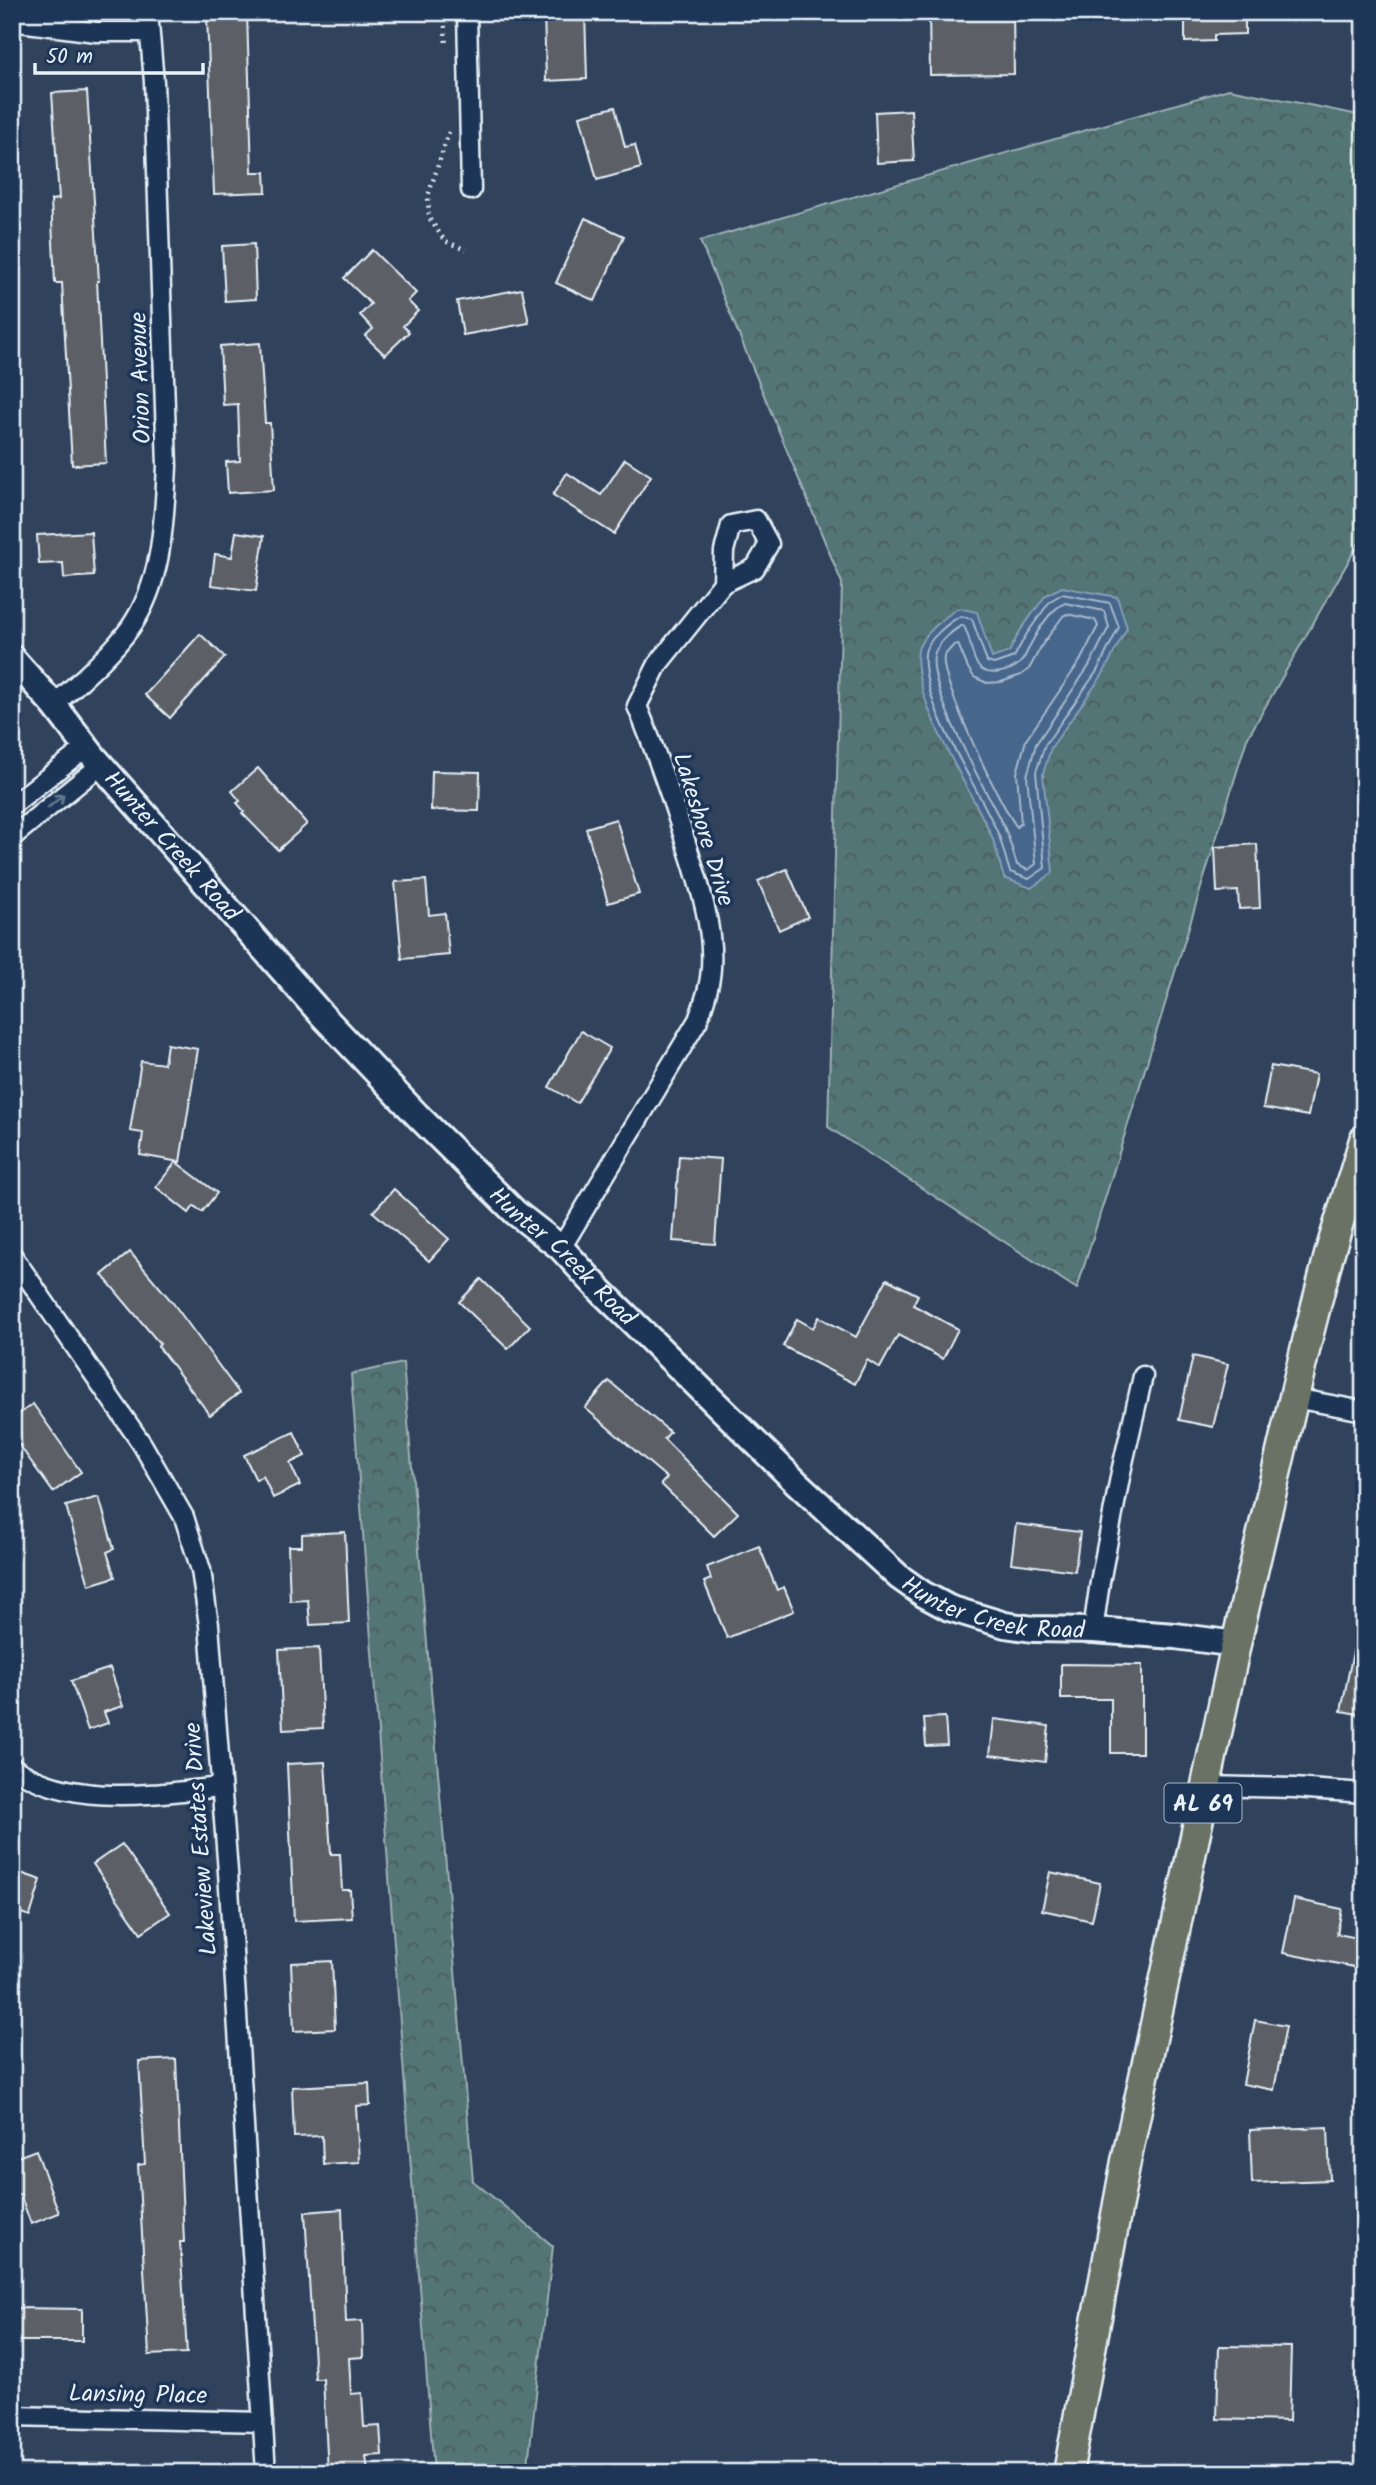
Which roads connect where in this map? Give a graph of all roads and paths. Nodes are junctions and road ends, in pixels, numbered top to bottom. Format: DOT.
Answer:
graph roads {
  1 [pos="148,12"];
  2 [pos="444,12"];
  3 [pos="467,12"];
  4 [pos="12,21"];
  5 [pos="149,32"];
  6 [pos="446,52"];
  7 [pos="448,119"];
  8 [pos="471,190"];
  9 [pos="466,250"];
  10 [pos="723,583"];
  11 [pos="12,658"];
  12 [pos="54,705"];
  13 [pos="94,756"];
  14 [pos="12,805"];
  15 [pos="12,837"];
  16 [pos="1364,1140"];
  17 [pos="561,1248"];
  18 [pos="12,1255"];
  19 [pos="1143,1376"];
  20 [pos="1294,1398"];
  21 [pos="1364,1410"];
  22 [pos="1093,1630"];
  23 [pos="1236,1644"];
  24 [pos="12,1767"];
  25 [pos="1206,1786"];
  26 [pos="220,1787"];
  27 [pos="1364,1793"];
  28 [pos="12,2416"];
  29 [pos="263,2422"];
  30 [pos="266,2473"];
  31 [pos="1068,2473"];
  1 -- 5 [label="street, Orion Avenue"];
  2 -- 6 [label="path"];
  3 -- 8 [label="street"];
  4 -- 5 [label="street"];
  5 -- 12 [label="street, Orion Avenue"];
  7 -- 9 [label="path"];
  10 -- 17 [label="street, Lakeshore Drive"];
  11 -- 12 [label="main road, Hunter Creek Road"];
  12 -- 13 [label="main road, Hunter Creek Road"];
  13 -- 14 [label="street"];
  15 -- 13 [label="street, one-way"];
  13 -- 17 [label="main road, Hunter Creek Road"];
  16 -- 20 [label="main road, AL 69"];
  17 -- 22 [label="main road, Hunter Creek Road"];
  18 -- 26 [label="street, Lakeview Estates Drive"];
  19 -- 22 [label="street"];
  20 -- 21 [label="street"];
  20 -- 23 [label="main road, AL 69"];
  22 -- 23 [label="main road, Hunter Creek Road"];
  23 -- 25 [label="main road, AL 69"];
  24 -- 26 [label="street"];
  25 -- 27 [label="street"];
  25 -- 31 [label="main road, AL 69"];
  26 -- 29 [label="street, Lakeview Estates Drive"];
  28 -- 29 [label="street, Lansing Place"];
  29 -- 30 [label="street, Lakeview Estates Drive"];
}
